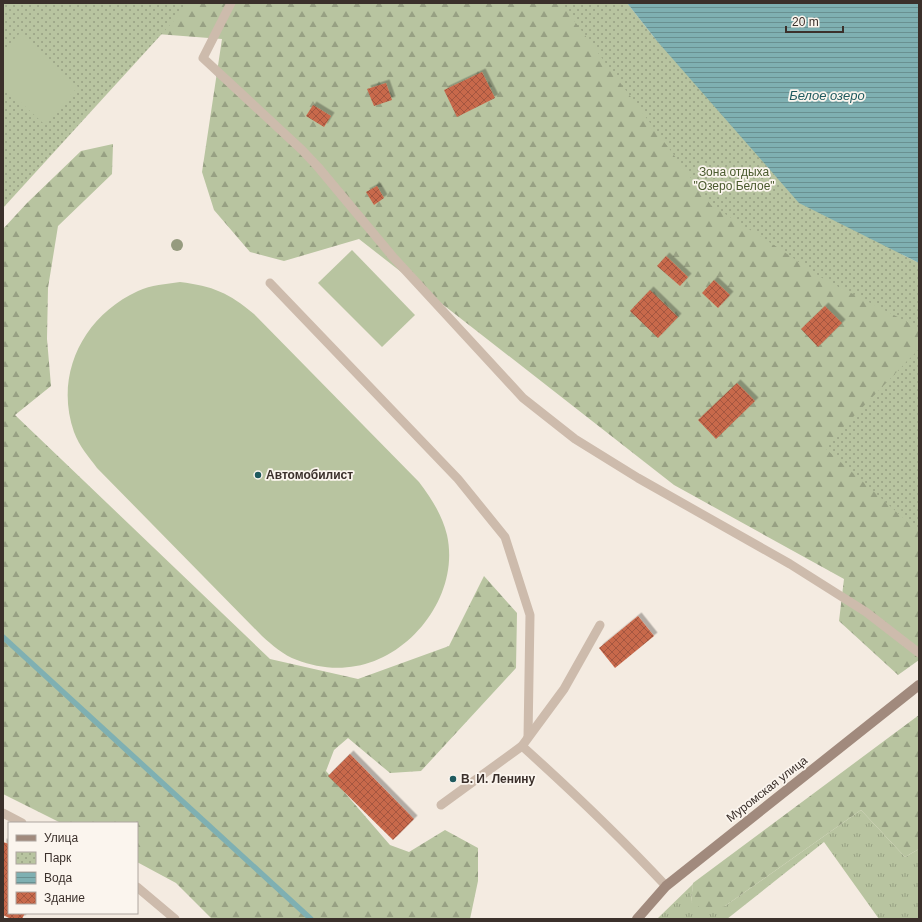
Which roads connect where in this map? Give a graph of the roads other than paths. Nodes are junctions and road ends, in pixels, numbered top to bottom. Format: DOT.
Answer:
graph roads {
  1 [pos="230,3"];
  2 [pos="270,283"];
  3 [pos="600,625"];
  4 [pos="919,653"];
  5 [pos="919,685"];
  6 [pos="528,737"];
  7 [pos="522,746"];
  8 [pos="441,805"];
  9 [pos="3,814"];
  10 [pos="20,822"];
  11 [pos="666,886"];
  12 [pos="138,888"];
  13 [pos="175,919"];
  14 [pos="637,919"];
  1 -- 4 [label="lane"];
  2 -- 6 [label="lane"];
  3 -- 6 [label="lane"];
  5 -- 11 [label="street, Муромская улица"];
  6 -- 7 [label="lane"];
  7 -- 8 [label="lane"];
  7 -- 11 [label="lane"];
  9 -- 10 [label="lane"];
  11 -- 14 [label="street, Муромская улица"];
  12 -- 13 [label="lane"];
}
